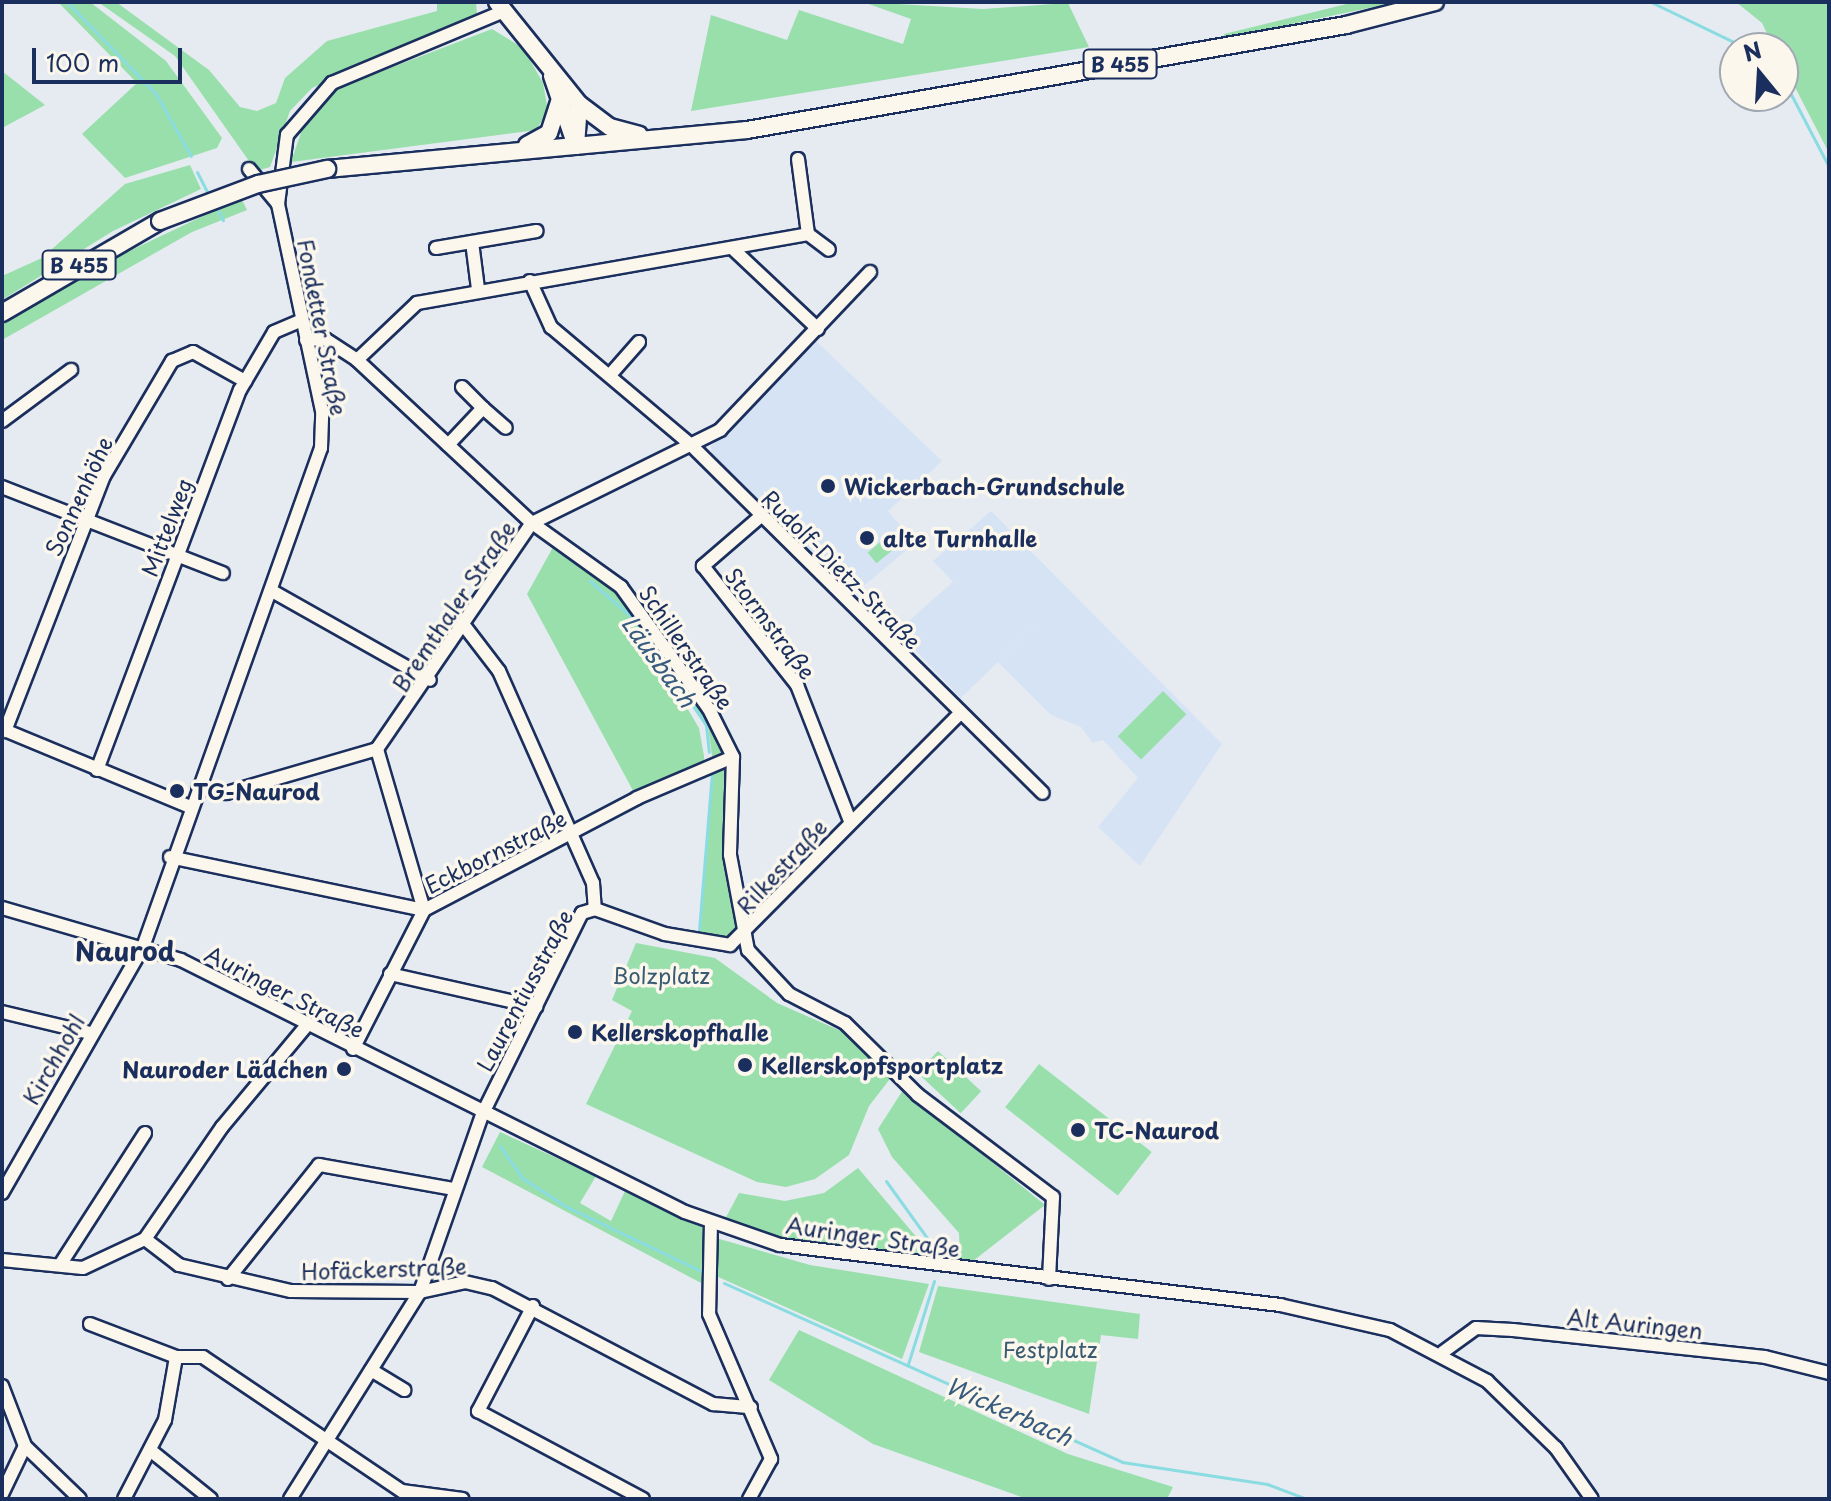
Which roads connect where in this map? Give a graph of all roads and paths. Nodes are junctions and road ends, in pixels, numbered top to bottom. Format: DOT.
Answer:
graph roads {
  1 [pos="1435,2"];
  2 [pos="501,7"];
  3 [pos="544,60"];
  4 [pos="559,100"];
  5 [pos="579,104"];
  6 [pos="656,139"];
  7 [pos="576,146"];
  8 [pos="502,150"];
  9 [pos="798,159"];
  10 [pos="249,169"];
  11 [pos="278,204"];
  12 [pos="537,231"];
  13 [pos="808,234"];
  14 [pos="472,242"];
  15 [pos="436,248"];
  16 [pos="732,248"];
  17 [pos="829,250"];
  18 [pos="870,272"];
  19 [pos="530,281"];
  20 [pos="478,289"];
  21 [pos="2,313"];
  22 [pos="302,320"];
  23 [pos="818,329"];
  24 [pos="306,340"];
  25 [pos="639,342"];
  26 [pos="357,360"];
  27 [pos="71,370"];
  28 [pos="610,375"];
  29 [pos="245,381"];
  30 [pos="462,387"];
  31 [pos="483,408"];
  32 [pos="2,421"];
  33 [pos="506,428"];
  34 [pos="690,444"];
  35 [pos="448,445"];
  36 [pos="2,487"];
  37 [pos="761,516"];
  38 [pos="85,519"];
  39 [pos="532,523"];
  40 [pos="177,555"];
  41 [pos="223,573"];
  42 [pos="272,591"];
  43 [pos="466,628"];
  44 [pos="430,680"];
  45 [pos="959,714"];
  46 [pos="4,730"];
  47 [pos="377,749"];
  48 [pos="733,757"];
  49 [pos="97,770"];
  50 [pos="198,787"];
  51 [pos="1043,793"];
  52 [pos="190,807"];
  53 [pos="850,821"];
  54 [pos="573,834"];
  55 [pos="170,857"];
  56 [pos="2,908"];
  57 [pos="595,909"];
  58 [pos="424,910"];
  59 [pos="745,934"];
  60 [pos="143,947"];
  61 [pos="390,974"];
  62 [pos="536,1007"];
  63 [pos="2,1012"];
  64 [pos="307,1025"];
  65 [pos="90,1033"];
  66 [pos="353,1049"];
  67 [pos="482,1115"];
  68 [pos="145,1133"];
  69 [pos="454,1189"];
  70 [pos="2,1193"];
  71 [pos="711,1222"];
  72 [pos="145,1239"];
  73 [pos="2,1260"];
  74 [pos="60,1265"];
  75 [pos="228,1279"];
  76 [pos="1049,1279"];
  77 [pos="420,1292"];
  78 [pos="533,1306"];
  79 [pos="90,1324"];
  80 [pos="1443,1352"];
  81 [pos="176,1357"];
  82 [pos="371,1370"];
  83 [pos="1829,1373"];
  84 [pos="2,1386"];
  85 [pos="404,1390"];
  86 [pos="751,1407"];
  87 [pos="330,1438"];
  88 [pos="25,1446"];
  89 [pos="150,1450"];
  90 [pos="2,1494"];
  91 [pos="400,1495"];
  92 [pos="80,1499"];
  93 [pos="124,1499"];
  94 [pos="211,1499"];
  95 [pos="290,1499"];
  96 [pos="462,1499"];
  97 [pos="643,1499"];
  98 [pos="749,1499"];
  99 [pos="1592,1499"];
  1 -- 6 [label="main road, B 455"];
  2 -- 3 [label="main road"];
  2 -- 11 [label="street, Fondetter Straße"];
  3 -- 4 [label="main road"];
  3 -- 5 [label="main road"];
  4 -- 7 [label="main road"];
  4 -- 8 [label="main road"];
  5 -- 6 [label="main road"];
  5 -- 7 [label="main road"];
  6 -- 7 [label="main road, B 455"];
  7 -- 8 [label="main road, B 455"];
  8 -- 21 [label="main road, B 455, bridge"];
  9 -- 13 [label="street"];
  10 -- 11 [label="street"];
  11 -- 22 [label="street, Fondetter Straße"];
  12 -- 14 [label="street"];
  13 -- 16 [label="street"];
  13 -- 17 [label="street"];
  14 -- 15 [label="street"];
  14 -- 20 [label="street"];
  16 -- 19 [label="street"];
  16 -- 23 [label="street"];
  18 -- 23 [label="street, Bremthaler Straße"];
  19 -- 20 [label="street"];
  19 -- 28 [label="street, Rudolf-Dietz-Straße"];
  20 -- 26 [label="street"];
  22 -- 24 [label="street, Fondetter Straße"];
  22 -- 29 [label="street, Mittelweg"];
  23 -- 34 [label="street, Bremthaler Straße"];
  24 -- 26 [label="street, Schillerstraße"];
  24 -- 42 [label="street, Fondetter Straße"];
  25 -- 28 [label="street"];
  26 -- 35 [label="street, Schillerstraße"];
  27 -- 32 [label="street"];
  28 -- 34 [label="street, Rudolf-Dietz-Straße"];
  29 -- 38 [label="street, Sonnenhöhe"];
  29 -- 40 [label="street, Mittelweg"];
  30 -- 31 [label="street"];
  31 -- 33 [label="street"];
  31 -- 35 [label="street"];
  34 -- 37 [label="street, Rudolf-Dietz-Straße"];
  34 -- 39 [label="street, Bremthaler Straße"];
  35 -- 39 [label="street, Schillerstraße"];
  36 -- 38 [label="street"];
  37 -- 45 [label="street, Rudolf-Dietz-Straße"];
  37 -- 53 [label="street, Stormstraße"];
  38 -- 40 [label="street"];
  38 -- 46 [label="street, Sonnenhöhe"];
  39 -- 43 [label="street, Bremthaler Straße"];
  39 -- 48 [label="street, Schillerstraße"];
  40 -- 41 [label="street"];
  40 -- 49 [label="street, Mittelweg"];
  42 -- 44 [label="street"];
  42 -- 50 [label="street, Fondetter Straße"];
  43 -- 44 [label="street, Bremthaler Straße"];
  43 -- 54 [label="street, Laurentiusstraße"];
  44 -- 47 [label="street, Bremthaler Straße"];
  45 -- 51 [label="street, Rudolf-Dietz-Straße"];
  45 -- 53 [label="street, Rilkestraße"];
  46 -- 49 [label="street"];
  47 -- 50 [label="street"];
  47 -- 58 [label="street"];
  48 -- 54 [label="street, Eckbornstraße"];
  48 -- 59 [label="street, Schillerstraße"];
  49 -- 52 [label="street"];
  50 -- 52 [label="street, Fondetter Straße"];
  52 -- 55 [label="street, Fondetter Straße"];
  53 -- 59 [label="street, Rilkestraße"];
  54 -- 57 [label="street, Laurentiusstraße"];
  54 -- 58 [label="street, Eckbornstraße"];
  55 -- 58 [label="street, Eckbornstraße"];
  55 -- 60 [label="street, Fondetter Straße"];
  56 -- 60 [label="street, Auringer Straße"];
  57 -- 59 [label="street, Rilkestraße"];
  57 -- 62 [label="street, Laurentiusstraße"];
  58 -- 61 [label="street"];
  59 -- 76 [label="street, Schillerstraße"];
  60 -- 64 [label="street, Auringer Straße"];
  60 -- 65 [label="street, Kirchhohl"];
  61 -- 62 [label="street"];
  61 -- 66 [label="street"];
  62 -- 67 [label="street, Laurentiusstraße"];
  63 -- 65 [label="street"];
  64 -- 66 [label="street, Auringer Straße"];
  64 -- 72 [label="street"];
  65 -- 70 [label="street, Kirchhohl"];
  66 -- 67 [label="street, Auringer Straße"];
  67 -- 69 [label="street, Laurentiusstraße"];
  67 -- 71 [label="street, Auringer Straße"];
  68 -- 74 [label="street"];
  69 -- 75 [label="street"];
  69 -- 77 [label="street, Laurentiusstraße"];
  71 -- 76 [label="street, Auringer Straße"];
  71 -- 86 [label="street"];
  72 -- 74 [label="street"];
  72 -- 75 [label="street, Hofäckerstraße"];
  73 -- 74 [label="street"];
  75 -- 77 [label="street, Hofäckerstraße"];
  76 -- 80 [label="street, Auringer Straße"];
  77 -- 78 [label="street, Hofäckerstraße"];
  77 -- 82 [label="street, Laurentiusstraße"];
  78 -- 86 [label="street, Hofäckerstraße"];
  78 -- 97 [label="street"];
  79 -- 81 [label="street"];
  80 -- 83 [label="street, Alt Auringen"];
  80 -- 99 [label="street, Auringer Straße"];
  81 -- 87 [label="street"];
  81 -- 89 [label="street"];
  82 -- 85 [label="street"];
  82 -- 87 [label="street, Laurentiusstraße"];
  84 -- 88 [label="street"];
  86 -- 98 [label="street"];
  87 -- 91 [label="street"];
  87 -- 95 [label="street, Laurentiusstraße"];
  88 -- 90 [label="street"];
  88 -- 92 [label="street"];
  89 -- 93 [label="street"];
  89 -- 94 [label="street"];
  91 -- 96 [label="street"];
}
